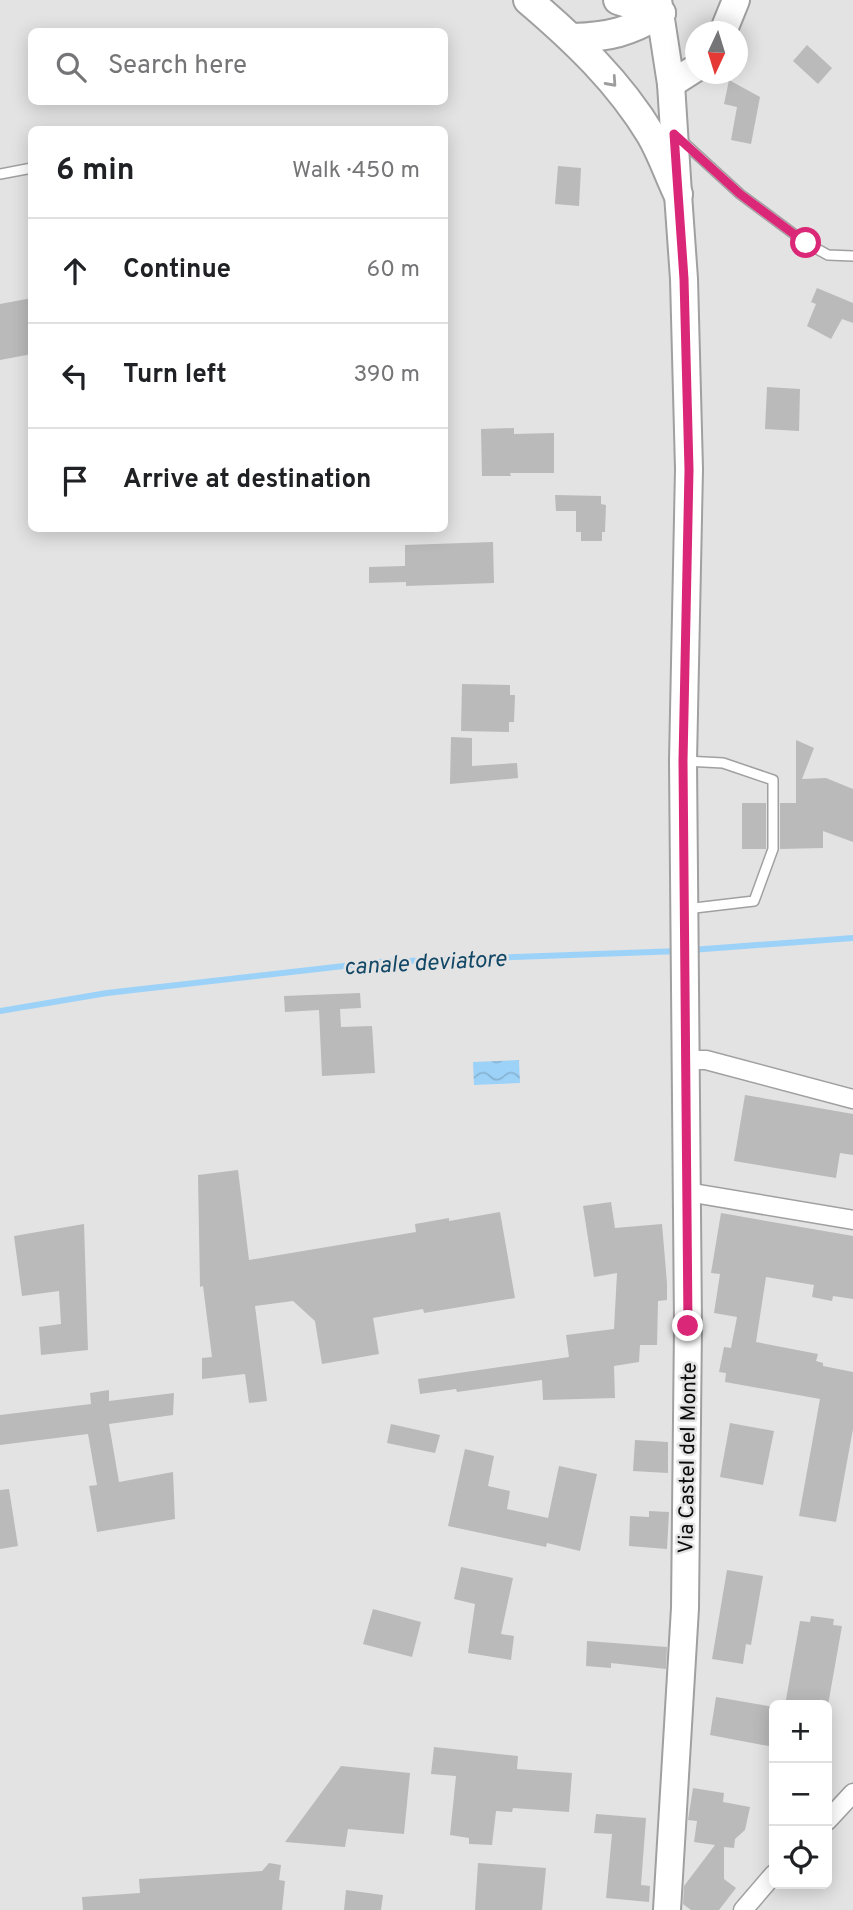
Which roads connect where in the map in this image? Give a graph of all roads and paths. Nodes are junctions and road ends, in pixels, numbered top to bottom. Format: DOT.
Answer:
graph roads {
  1 [pos="528,0"];
  2 [pos="618,0"];
  3 [pos="736,0"];
  4 [pos="659,7"];
  5 [pos="727,21"];
  6 [pos="573,38"];
  7 [pos="685,75"];
  8 [pos="671,84"];
  9 [pos="674,134"];
  10 [pos="28,169"];
  11 [pos="0,174"];
  12 [pos="678,194"];
  13 [pos="853,256"];
  14 [pos="683,761"];
  15 [pos="685,909"];
  16 [pos="685,1060"];
  17 [pos="853,1099"];
  18 [pos="687,1192"];
  19 [pos="853,1220"];
  20 [pos="853,1793"];
  21 [pos="832,1816"];
  22 [pos="769,1879"];
  23 [pos="667,1910"];
  24 [pos="743,1910"];
  1 -- 6 [label="main road"];
  2 -- 4 [label="main road"];
  3 -- 5 [label="main road"];
  4 -- 6 [label="main road"];
  4 -- 8 [label="main road, Via Castel del Monte"];
  6 -- 12 [label="main road, one-way"];
  7 -- 8 [label="main road"];
  8 -- 9 [label="main road, Via Castel del Monte"];
  9 -- 12 [label="main road, Via Castel del Monte"];
  9 -- 13 [label="lane"];
  10 -- 11 [label="lane"];
  12 -- 14 [label="main road, Via Castel del Monte"];
  14 -- 15 [label="main road, Via Castel del Monte"];
  14 -- 15 [label="lane"];
  15 -- 16 [label="main road, Via Castel del Monte"];
  16 -- 17 [label="street"];
  16 -- 18 [label="main road, Via Castel del Monte"];
  18 -- 19 [label="street"];
  18 -- 23 [label="main road, Via Castel del Monte"];
  20 -- 21 [label="street"];
  22 -- 24 [label="street"];
}
